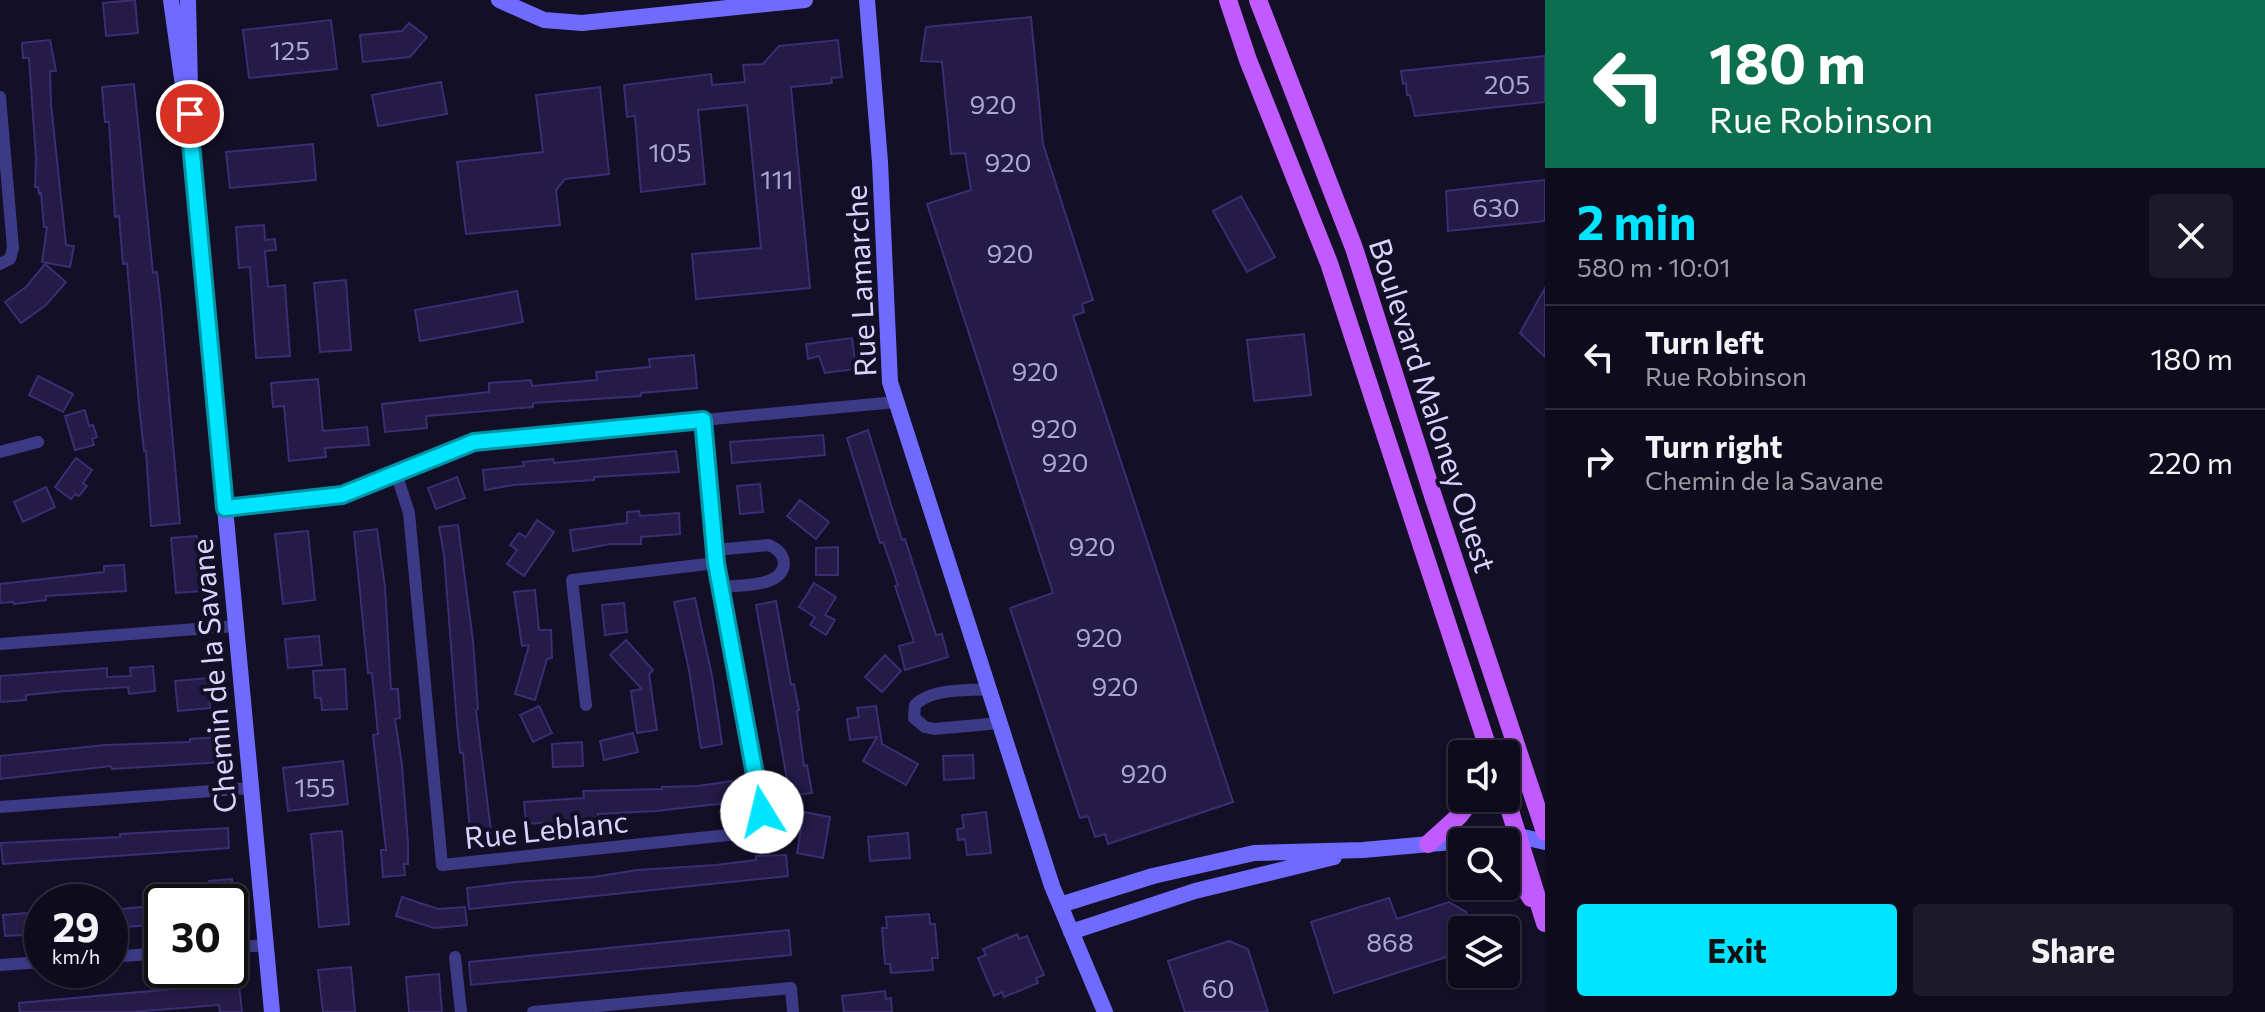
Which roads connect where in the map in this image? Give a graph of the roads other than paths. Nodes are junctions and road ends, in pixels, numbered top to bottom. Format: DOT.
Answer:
graph roads {
  1 [pos="171,0"];
  2 [pos="188,0"];
  3 [pos="499,0"];
  4 [pos="805,0"];
  5 [pos="867,0"];
  6 [pos="1228,0"];
  7 [pos="1258,0"];
  8 [pos="0,97"];
  9 [pos="191,143"];
  10 [pos="0,264"];
  11 [pos="896,402"];
  12 [pos="1406,409"];
  13 [pos="1378,417"];
  14 [pos="703,420"];
  15 [pos="38,442"];
  16 [pos="0,452"];
  17 [pos="396,473"];
  18 [pos="225,508"];
  19 [pos="716,556"];
  20 [pos="721,587"];
  21 [pos="236,626"];
  22 [pos="0,644"];
  23 [pos="989,689"];
  24 [pos="586,705"];
  25 [pos="1000,723"];
  26 [pos="1484,740"];
  27 [pos="251,788"];
  28 [pos="0,807"];
  29 [pos="1462,812"];
  30 [pos="1544,823"];
  31 [pos="1520,835"];
  32 [pos="1520,836"];
  33 [pos="1520,839"];
  34 [pos="1545,842"];
  35 [pos="1448,843"];
  36 [pos="1428,844"];
  37 [pos="1363,850"];
  38 [pos="1520,881"];
  39 [pos="1060,905"];
  40 [pos="1544,920"];
  41 [pos="1071,932"];
  42 [pos="266,945"];
  43 [pos="248,946"];
  44 [pos="455,957"];
  45 [pos="24,963"];
  46 [pos="0,965"];
  47 [pos="272,1012"];
  48 [pos="461,1012"];
  49 [pos="533,1012"];
  50 [pos="793,1012"];
  51 [pos="1105,1012"];
  1 -- 9 [label="street, Chemin de la Savane"];
  2 -- 9 [label="street, Chemin de la Savane"];
  3 -- 4 [label="street"];
  5 -- 11 [label="street, Rue Lamarche"];
  6 -- 13 [label="main road, Boulevard Maloney Ouest"];
  7 -- 12 [label="main road, Boulevard Maloney Ouest"];
  8 -- 10 [label="street"];
  9 -- 18 [label="street, Chemin de la Savane"];
  11 -- 14 [label="street"];
  11 -- 23 [label="street, Rue Lamarche"];
  12 -- 13 [label="main road"];
  12 -- 30 [label="main road, Boulevard Maloney Ouest"];
  13 -- 26 [label="main road, Boulevard Maloney Ouest"];
  14 -- 17 [label="street"];
  14 -- 19 [label="street, Rue Leblanc"];
  15 -- 16 [label="street"];
  17 -- 18 [label="street"];
  17 -- 20 [label="street, Rue Leblanc"];
  18 -- 21 [label="street, Chemin de la Savane"];
  19 -- 20 [label="street, Rue Leblanc"];
  19 -- 20 [label="street"];
  19 -- 24 [label="street"];
  21 -- 22 [label="street"];
  21 -- 27 [label="street, Chemin de la Savane"];
  23 -- 25 [label="street, Rue Lamarche"];
  23 -- 25 [label="street"];
  25 -- 39 [label="street, Rue Lamarche"];
  27 -- 28 [label="street"];
  27 -- 42 [label="street, Chemin de la Savane"];
  29 -- 36 [label="main road"];
  30 -- 31 [label="street"];
  32 -- 34 [label="street"];
  33 -- 40 [label="main road"];
  35 -- 36 [label="street"];
  36 -- 37 [label="street"];
  37 -- 39 [label="street"];
  37 -- 41 [label="street"];
  38 -- 40 [label="main road"];
  39 -- 41 [label="street, Rue Lamarche"];
  41 -- 51 [label="street, Rue Lamarche"];
  42 -- 43 [label="street"];
  42 -- 47 [label="street, Chemin de la Savane"];
  44 -- 48 [label="street"];
  45 -- 46 [label="street"];
  49 -- 50 [label="street"];
}
